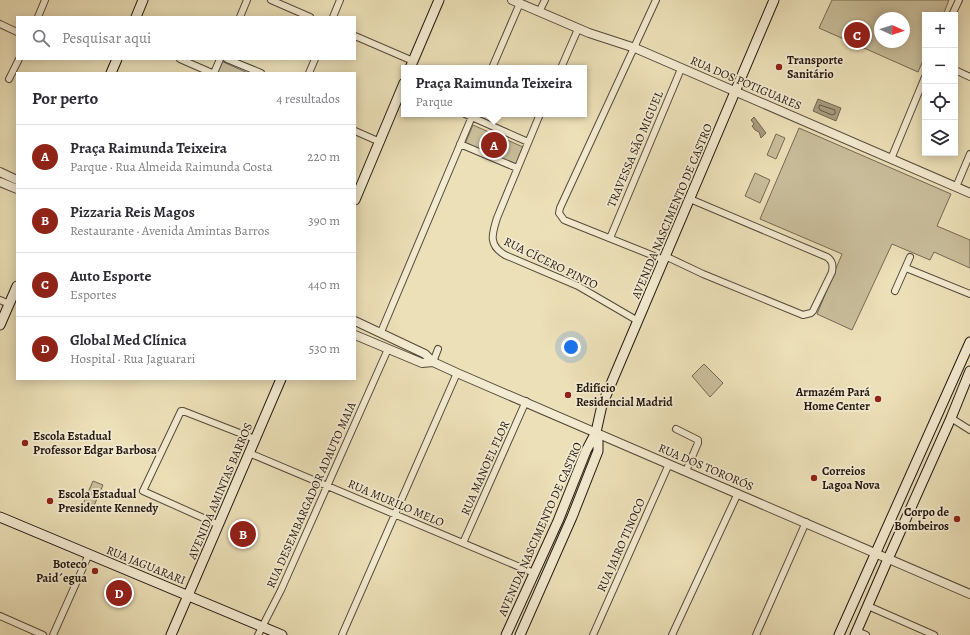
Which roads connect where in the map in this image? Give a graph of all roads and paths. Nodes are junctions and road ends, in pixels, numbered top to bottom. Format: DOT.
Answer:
graph roads {
  1 [pos="45,0"];
  2 [pos="143,0"];
  3 [pos="247,0"];
  4 [pos="271,0"];
  5 [pos="340,0"];
  6 [pos="439,0"];
  7 [pos="512,0"];
  8 [pos="545,0"];
  9 [pos="656,0"];
  10 [pos="774,0"];
  11 [pos="959,0"];
  12 [pos="520,4"];
  13 [pos="539,12"];
  14 [pos="953,12"];
  15 [pos="38,16"];
  16 [pos="136,16"];
  17 [pos="240,16"];
  18 [pos="308,16"];
  19 [pos="333,16"];
  20 [pos="0,24"];
  21 [pos="578,29"];
  22 [pos="16,32"];
  23 [pos="356,37"];
  24 [pos="635,48"];
  25 [pos="18,60"];
  26 [pos="117,60"];
  27 [pos="182,60"];
  28 [pos="220,60"];
  29 [pos="229,60"];
  30 [pos="315,60"];
  31 [pos="412,65"];
  32 [pos="493,65"];
  33 [pos="562,65"];
  34 [pos="681,69"];
  35 [pos="958,71"];
  36 [pos="111,72"];
  37 [pos="211,72"];
  38 [pos="214,72"];
  39 [pos="259,72"];
  40 [pos="309,72"];
  41 [pos="970,77"];
  42 [pos="9,79"];
  43 [pos="922,84"];
  44 [pos="735,91"];
  45 [pos="401,92"];
  46 [pos="471,117"];
  47 [pos="476,117"];
  48 [pos="539,117"];
  49 [pos="356,131"];
  50 [pos="380,142"];
  51 [pos="528,142"];
  52 [pos="460,144"];
  53 [pos="970,154"];
  54 [pos="891,159"];
  55 [pos="517,168"];
  56 [pos="0,172"];
  57 [pos="16,180"];
  58 [pos="0,182"];
  59 [pos="956,187"];
  60 [pos="16,189"];
  61 [pos="970,193"];
  62 [pos="356,198"];
  63 [pos="690,199"];
  64 [pos="610,238"];
  65 [pos="910,257"];
  66 [pos="665,258"];
  67 [pos="906,268"];
  68 [pos="16,288"];
  69 [pos="895,291"];
  70 [pos="970,294"];
  71 [pos="0,300"];
  72 [pos="9,304"];
  73 [pos="356,321"];
  74 [pos="638,321"];
  75 [pos="0,326"];
  76 [pos="370,327"];
  77 [pos="381,332"];
  78 [pos="356,335"];
  79 [pos="365,339"];
  80 [pos="970,342"];
  81 [pos="388,349"];
  82 [pos="438,349"];
  83 [pos="433,362"];
  84 [pos="970,371"];
  85 [pos="457,373"];
  86 [pos="281,380"];
  87 [pos="526,401"];
  88 [pos="951,418"];
  89 [pos="676,429"];
  90 [pos="970,430"];
  91 [pos="596,432"];
  92 [pos="255,439"];
  93 [pos="249,453"];
  94 [pos="669,464"];
  95 [pos="686,471"];
  96 [pos="327,486"];
  97 [pos="738,493"];
  98 [pos="395,515"];
  99 [pos="0,517"];
  100 [pos="572,517"];
  101 [pos="558,521"];
  102 [pos="806,522"];
  103 [pos="218,525"];
  104 [pos="463,543"];
  105 [pos="875,553"];
  106 [pos="89,554"];
  107 [pos="888,559"];
  108 [pos="534,573"];
  109 [pos="970,594"];
  110 [pos="188,595"];
  111 [pos="868,606"];
  112 [pos="517,611"];
  113 [pos="0,616"];
  114 [pos="260,631"];
  115 [pos="856,633"];
  116 [pos="520,634"];
  117 [pos="43,635"];
  118 [pos="53,635"];
  119 [pos="170,635"];
  120 [pos="282,635"];
  121 [pos="342,635"];
  122 [pos="506,635"];
  123 [pos="593,635"];
  124 [pos="672,635"];
  125 [pos="756,635"];
  126 [pos="839,635"];
  127 [pos="866,635"];
  128 [pos="934,635"];
  1 -- 15 [label="street"];
  2 -- 16 [label="main road"];
  3 -- 17 [label="street"];
  4 -- 18 [label="street"];
  5 -- 19 [label="street"];
  6 -- 31 [label="main road"];
  7 -- 12 [label="street, RUA DOS POTIGUARES"];
  8 -- 13 [label="street"];
  9 -- 24 [label="street"];
  10 -- 44 [label="main road, AVENIDA NASCIMENTO DE CASTRO"];
  11 -- 14 [label="street"];
  12 -- 13 [label="street, RUA DOS POTIGUARES"];
  12 -- 32 [label="street"];
  13 -- 21 [label="street, RUA DOS POTIGUARES"];
  20 -- 22 [label="street"];
  21 -- 24 [label="street, RUA DOS POTIGUARES"];
  21 -- 33 [label="street"];
  23 -- 31 [label="street"];
  24 -- 34 [label="street, RUA DOS POTIGUARES"];
  24 -- 64 [label="street"];
  25 -- 42 [label="street"];
  26 -- 36 [label="main road"];
  27 -- 37 [label="street"];
  28 -- 38 [label="street"];
  29 -- 39 [label="street"];
  30 -- 40 [label="street"];
  34 -- 44 [label="street, RUA DOS POTIGUARES"];
  34 -- 64 [label="street, TRAVESSA SÃO MIGUEL"];
  35 -- 41 [label="street"];
  43 -- 54 [label="street"];
  44 -- 54 [label="street, RUA DOS POTIGUARES"];
  44 -- 63 [label="main road, AVENIDA NASCIMENTO DE CASTRO"];
  45 -- 50 [label="main road"];
  46 -- 52 [label="street"];
  47 -- 51 [label="street"];
  48 -- 51 [label="street, RUA CÍCERO PINTO"];
  49 -- 50 [label="street"];
  50 -- 62 [label="main road"];
  51 -- 55 [label="street, RUA CÍCERO PINTO"];
  52 -- 55 [label="street"];
  52 -- 77 [label="street"];
  53 -- 59 [label="street"];
  54 -- 59 [label="street, RUA DOS POTIGUARES"];
  55 -- 74 [label="street, RUA CÍCERO PINTO"];
  56 -- 57 [label="street"];
  58 -- 60 [label="street"];
  59 -- 61 [label="street, RUA DOS POTIGUARES"];
  63 -- 66 [label="main road, AVENIDA NASCIMENTO DE CASTRO"];
  63 -- 66 [label="street"];
  64 -- 66 [label="street"];
  65 -- 67 [label="street"];
  66 -- 74 [label="main road, AVENIDA NASCIMENTO DE CASTRO"];
  67 -- 69 [label="street"];
  67 -- 70 [label="street"];
  68 -- 72 [label="main road"];
  71 -- 72 [label="street"];
  72 -- 75 [label="main road"];
  73 -- 76 [label="street, RUA DOS TORORÓS"];
  74 -- 91 [label="main road, AVENIDA NASCIMENTO DE CASTRO"];
  76 -- 77 [label="street, RUA DOS TORORÓS"];
  76 -- 79 [label="street"];
  77 -- 83 [label="street, RUA DOS TORORÓS"];
  78 -- 79 [label="street, RUA DOS TORORÓS"];
  79 -- 81 [label="street, RUA DOS TORORÓS"];
  80 -- 105 [label="main road"];
  81 -- 83 [label="street, RUA DOS TORORÓS"];
  81 -- 96 [label="street, RUA DESEMBARGADOR ADAUTO MAIA"];
  82 -- 83 [label="street"];
  83 -- 85 [label="street, RUA DOS TORORÓS"];
  84 -- 88 [label="main road"];
  85 -- 87 [label="street, RUA DOS TORORÓS"];
  85 -- 98 [label="street"];
  86 -- 92 [label="main road, AVENIDA AMINTAS BARROS"];
  87 -- 91 [label="street, RUA DOS TORORÓS"];
  87 -- 104 [label="street, RUA MANOEL FLOR"];
  88 -- 90 [label="street"];
  88 -- 107 [label="main road"];
  89 -- 95 [label="street"];
  91 -- 94 [label="street, RUA DOS TORORÓS"];
  91 -- 100 [label="main road, AVENIDA NASCIMENTO DE CASTRO"];
  91 -- 101 [label="main road, AVENIDA NASCIMENTO DE CASTRO"];
  92 -- 93 [label="main road, AVENIDA AMINTAS BARROS"];
  92 -- 103 [label="street"];
  93 -- 96 [label="street, RUA MURILO MELO"];
  93 -- 103 [label="main road, AVENIDA AMINTAS BARROS"];
  94 -- 95 [label="street, RUA DOS TORORÓS"];
  94 -- 123 [label="street, RUA JAIRO TINOCO"];
  95 -- 97 [label="street, RUA DOS TORORÓS"];
  96 -- 98 [label="street, RUA MURILO MELO"];
  96 -- 114 [label="street, RUA DESEMBARGADOR ADAUTO MAIA"];
  97 -- 102 [label="street, RUA DOS TORORÓS"];
  97 -- 124 [label="street"];
  98 -- 104 [label="street, RUA MURILO MELO"];
  98 -- 121 [label="street"];
  99 -- 106 [label="main road, RUA JAGUARARI"];
  100 -- 101 [label="main road"];
  100 -- 116 [label="main road, AVENIDA NASCIMENTO DE CASTRO"];
  101 -- 108 [label="main road, AVENIDA NASCIMENTO DE CASTRO"];
  102 -- 105 [label="street, RUA DOS TORORÓS"];
  102 -- 125 [label="street"];
  103 -- 110 [label="main road, AVENIDA AMINTAS BARROS"];
  104 -- 108 [label="street, RUA MURILO MELO"];
  105 -- 107 [label="street, RUA DOS TORORÓS"];
  105 -- 126 [label="main road"];
  106 -- 110 [label="main road, RUA JAGUARARI"];
  106 -- 118 [label="street"];
  107 -- 109 [label="street, RUA DOS TORORÓS"];
  107 -- 111 [label="main road"];
  108 -- 112 [label="main road, AVENIDA NASCIMENTO DE CASTRO"];
  110 -- 114 [label="main road, RUA JAGUARARI"];
  110 -- 119 [label="main road, AVENIDA AMINTAS BARROS"];
  111 -- 115 [label="main road"];
  111 -- 128 [label="street"];
  112 -- 116 [label="main road"];
  112 -- 122 [label="main road, AVENIDA NASCIMENTO DE CASTRO"];
  113 -- 117 [label="street"];
  114 -- 120 [label="main road, RUA JAGUARARI"];
  115 -- 127 [label="street"];
}
